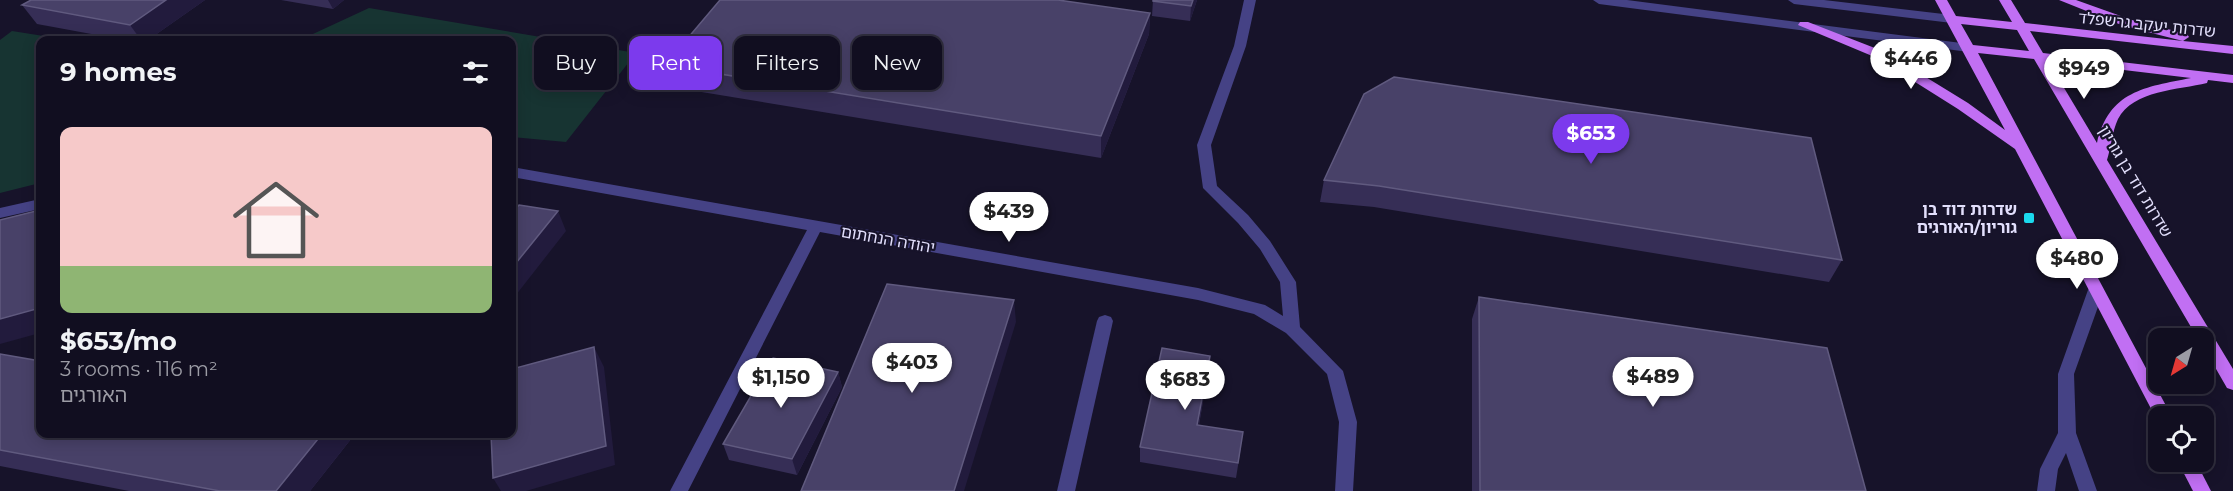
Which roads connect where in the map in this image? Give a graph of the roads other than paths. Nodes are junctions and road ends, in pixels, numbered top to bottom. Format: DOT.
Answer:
graph roads {
  1 [pos="1250,0"];
  2 [pos="1599,0"];
  3 [pos="1794,0"];
  4 [pos="1941,0"];
  5 [pos="2005,0"];
  6 [pos="2065,0"];
  7 [pos="1952,19"];
  8 [pos="1804,25"];
  9 [pos="2022,27"];
  10 [pos="1969,48"];
  11 [pos="2233,49"];
  12 [pos="2040,57"];
  13 [pos="2226,78"];
  14 [pos="2021,148"];
  15 [pos="2101,159"];
  16 [pos="516,173"];
  17 [pos="36,205"];
  18 [pos="0,213"];
  19 [pos="816,226"];
  20 [pos="2096,290"];
  21 [pos="1105,321"];
  22 [pos="1292,329"];
  23 [pos="2233,383"];
  24 [pos="2157,406"];
  25 [pos="2067,433"];
  26 [pos="2192,472"];
  27 [pos="680,491"];
  28 [pos="1066,491"];
  29 [pos="1344,491"];
  30 [pos="2046,491"];
  31 [pos="2088,491"];
  32 [pos="2202,491"];
  1 -- 22 [label="street"];
  2 -- 8 [label="street"];
  3 -- 7 [label="street"];
  4 -- 7 [label="main road"];
  5 -- 9 [label="main road, שדרות דוד בן גוריון"];
  6 -- 11 [label="main road"];
  7 -- 9 [label="main road, שדרות יעקב גרשפלד"];
  7 -- 10 [label="main road"];
  8 -- 10 [label="street"];
  8 -- 14 [label="main road"];
  9 -- 11 [label="main road, שדרות יעקב גרשפלד"];
  9 -- 12 [label="main road, שדרות דוד בן גוריון"];
  10 -- 12 [label="main road"];
  10 -- 14 [label="main road"];
  12 -- 13 [label="main road"];
  12 -- 15 [label="main road, שדרות דוד בן גוריון"];
  13 -- 15 [label="main road"];
  14 -- 20 [label="main road"];
  15 -- 23 [label="main road, שדרות דוד בן גוריון"];
  16 -- 19 [label="street, יהודה הנחתום"];
  17 -- 18 [label="street"];
  19 -- 22 [label="street, יהודה הנחתום"];
  19 -- 27 [label="street"];
  20 -- 24 [label="main road"];
  20 -- 25 [label="street"];
  21 -- 28 [label="street"];
  22 -- 29 [label="street, יהודה הנחתום"];
  25 -- 30 [label="street"];
  25 -- 31 [label="street"];
  26 -- 32 [label="main road"];
}
